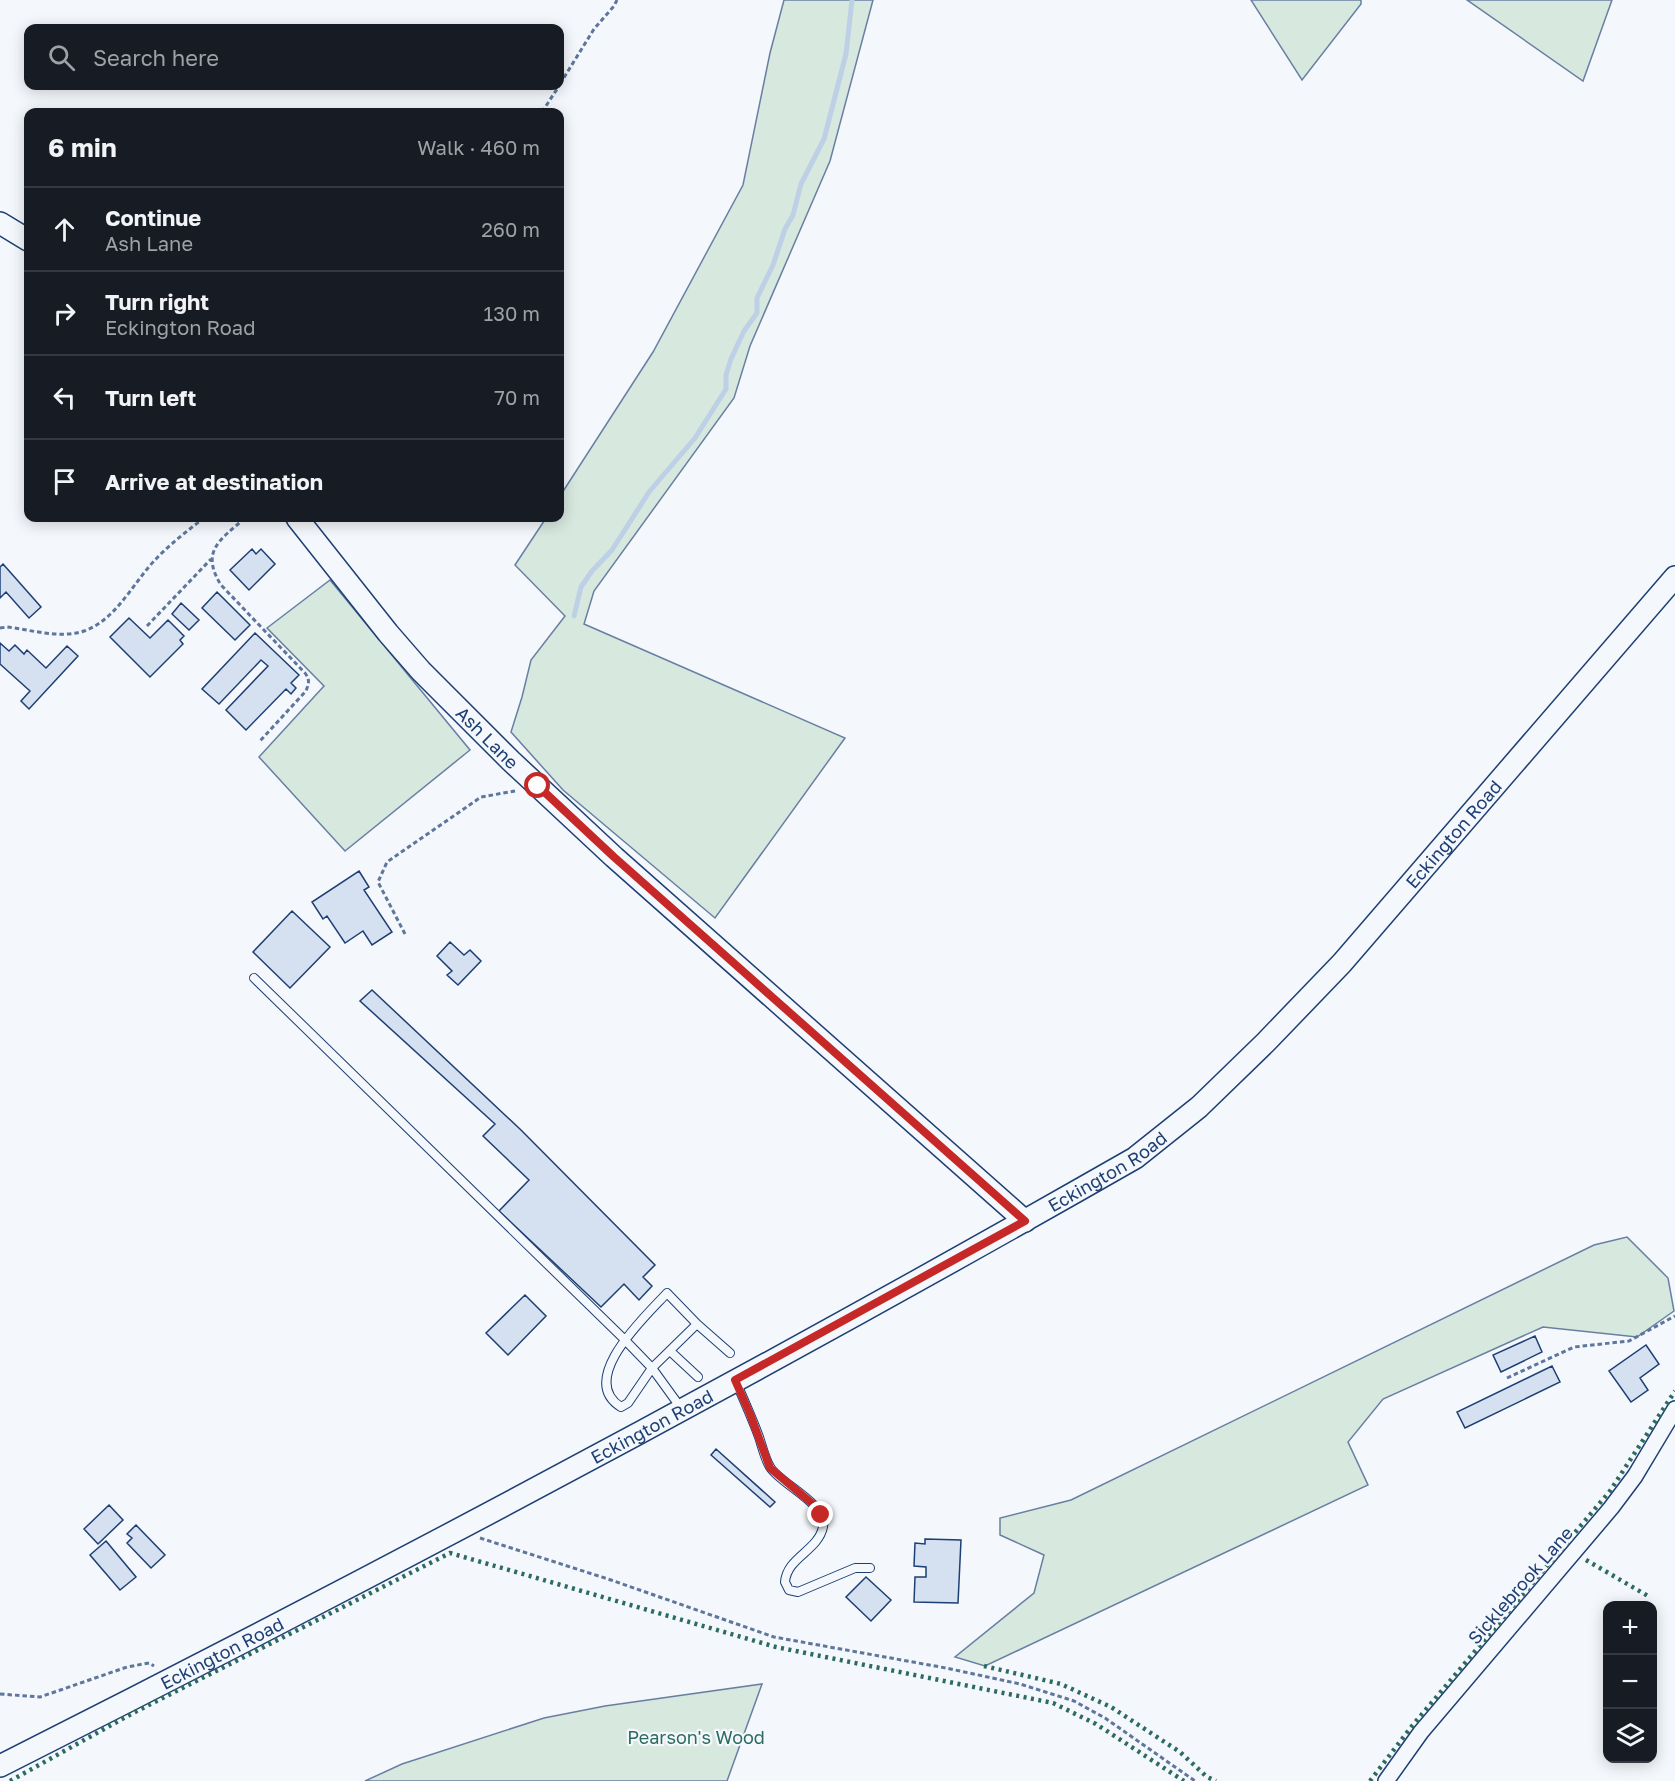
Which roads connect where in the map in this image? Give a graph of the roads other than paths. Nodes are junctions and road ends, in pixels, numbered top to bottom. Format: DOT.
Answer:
graph roads {
  1 [pos="0,223"];
  2 [pos="24,238"];
  3 [pos="300,522"];
  4 [pos="1675,577"];
  5 [pos="254,978"];
  6 [pos="1025,1221"];
  7 [pos="697,1324"];
  8 [pos="624,1340"];
  9 [pos="670,1351"];
  10 [pos="730,1353"];
  11 [pos="652,1368"];
  12 [pos="698,1377"];
  13 [pos="735,1380"];
  14 [pos="682,1409"];
  15 [pos="1675,1409"];
  16 [pos="870,1568"];
  17 [pos="0,1766"];
  18 [pos="1386,1781"];
  1 -- 2 [label="main road"];
  3 -- 6 [label="main road, Ash Lane"];
  4 -- 6 [label="main road, Eckington Road"];
  5 -- 8 [label="lane"];
  6 -- 13 [label="main road, Eckington Road"];
  7 -- 8 [label="lane"];
  7 -- 9 [label="lane"];
  7 -- 10 [label="lane"];
  8 -- 11 [label="lane"];
  8 -- 11 [label="lane"];
  9 -- 11 [label="lane"];
  9 -- 12 [label="lane"];
  11 -- 14 [label="lane"];
  13 -- 14 [label="main road, Eckington Road"];
  13 -- 16 [label="lane"];
  14 -- 17 [label="main road, Eckington Road"];
  15 -- 18 [label="street, Sicklebrook Lane"];
}
